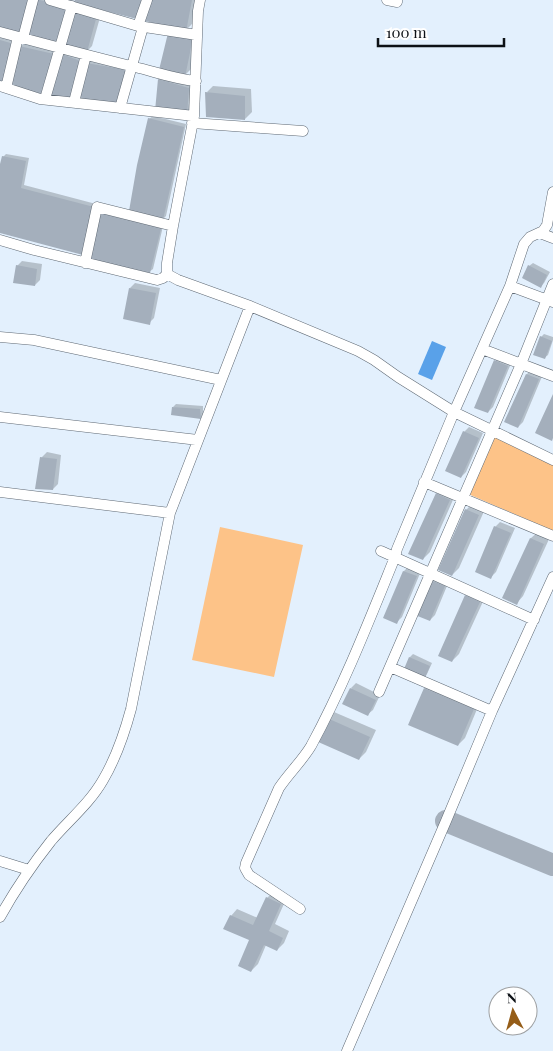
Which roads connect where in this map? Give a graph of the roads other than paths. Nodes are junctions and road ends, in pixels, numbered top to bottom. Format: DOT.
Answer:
graph roads {
  1 [pos="34,0"];
  2 [pos="50,0"];
  3 [pos="147,0"];
  4 [pos="200,0"];
  5 [pos="387,0"];
  6 [pos="397,0"];
  7 [pos="71,4"];
  8 [pos="140,26"];
  9 [pos="0,32"];
  10 [pos="197,35"];
  11 [pos="20,38"];
  12 [pos="60,49"];
  13 [pos="86,55"];
  14 [pos="131,66"];
  15 [pos="196,81"];
  16 [pos="3,87"];
  17 [pos="45,99"];
  18 [pos="74,102"];
  19 [pos="120,108"];
  20 [pos="193,119"];
  21 [pos="303,132"];
  22 [pos="553,192"];
  23 [pos="173,226"];
  24 [pos="540,233"];
  25 [pos="553,238"];
  26 [pos="0,240"];
  27 [pos="85,263"];
  28 [pos="168,274"];
  29 [pos="553,284"];
  30 [pos="510,286"];
  31 [pos="550,301"];
  32 [pos="250,306"];
  33 [pos="0,337"];
  34 [pos="482,349"];
  35 [pos="521,364"];
  36 [pos="553,376"];
  37 [pos="221,380"];
  38 [pos="454,412"];
  39 [pos="0,417"];
  40 [pos="492,431"];
  41 [pos="198,440"];
  42 [pos="553,460"];
  43 [pos="424,482"];
  44 [pos="0,492"];
  45 [pos="463,498"];
  46 [pos="170,513"];
  47 [pos="553,536"];
  48 [pos="381,551"];
  49 [pos="395,557"];
  50 [pos="430,573"];
  51 [pos="553,577"];
  52 [pos="534,620"];
  53 [pos="390,667"];
  54 [pos="379,692"];
  55 [pos="492,711"];
  56 [pos="0,861"];
  57 [pos="29,870"];
  58 [pos="300,909"];
  59 [pos="0,916"];
  60 [pos="347,1051"];
  1 -- 11 [label="street"];
  2 -- 7 [label="street"];
  3 -- 8 [label="street"];
  4 -- 10 [label="street"];
  5 -- 6 [label="street"];
  7 -- 8 [label="street"];
  7 -- 12 [label="street"];
  8 -- 10 [label="street"];
  8 -- 14 [label="street"];
  9 -- 11 [label="street"];
  10 -- 15 [label="street"];
  11 -- 12 [label="street"];
  11 -- 16 [label="street"];
  12 -- 13 [label="street"];
  12 -- 17 [label="street"];
  13 -- 14 [label="street"];
  13 -- 18 [label="street"];
  14 -- 15 [label="street"];
  14 -- 19 [label="street"];
  15 -- 20 [label="street"];
  16 -- 17 [label="street"];
  17 -- 18 [label="street"];
  18 -- 19 [label="street"];
  19 -- 20 [label="street"];
  20 -- 21 [label="street"];
  20 -- 23 [label="street"];
  22 -- 24 [label="street"];
  23 -- 27 [label="street"];
  23 -- 28 [label="street"];
  24 -- 25 [label="street"];
  24 -- 30 [label="street"];
  26 -- 27 [label="street"];
  27 -- 28 [label="street"];
  28 -- 32 [label="street"];
  29 -- 31 [label="street"];
  30 -- 31 [label="street"];
  30 -- 34 [label="street"];
  31 -- 35 [label="street"];
  32 -- 37 [label="street"];
  32 -- 38 [label="street"];
  33 -- 37 [label="street"];
  34 -- 35 [label="street"];
  34 -- 38 [label="street"];
  35 -- 36 [label="street"];
  35 -- 40 [label="street"];
  37 -- 41 [label="street"];
  38 -- 40 [label="street"];
  38 -- 43 [label="street"];
  39 -- 41 [label="street"];
  40 -- 42 [label="street"];
  40 -- 45 [label="street"];
  41 -- 46 [label="street"];
  43 -- 45 [label="street"];
  43 -- 49 [label="street"];
  44 -- 46 [label="street"];
  45 -- 47 [label="street"];
  45 -- 50 [label="street"];
  46 -- 57 [label="street"];
  48 -- 49 [label="street"];
  49 -- 50 [label="street"];
  49 -- 58 [label="street"];
  50 -- 52 [label="street"];
  50 -- 53 [label="street"];
  51 -- 52 [label="street"];
  52 -- 55 [label="street"];
  53 -- 54 [label="street"];
  53 -- 55 [label="street"];
  55 -- 60 [label="street"];
  56 -- 57 [label="street"];
  57 -- 59 [label="street"];
}
